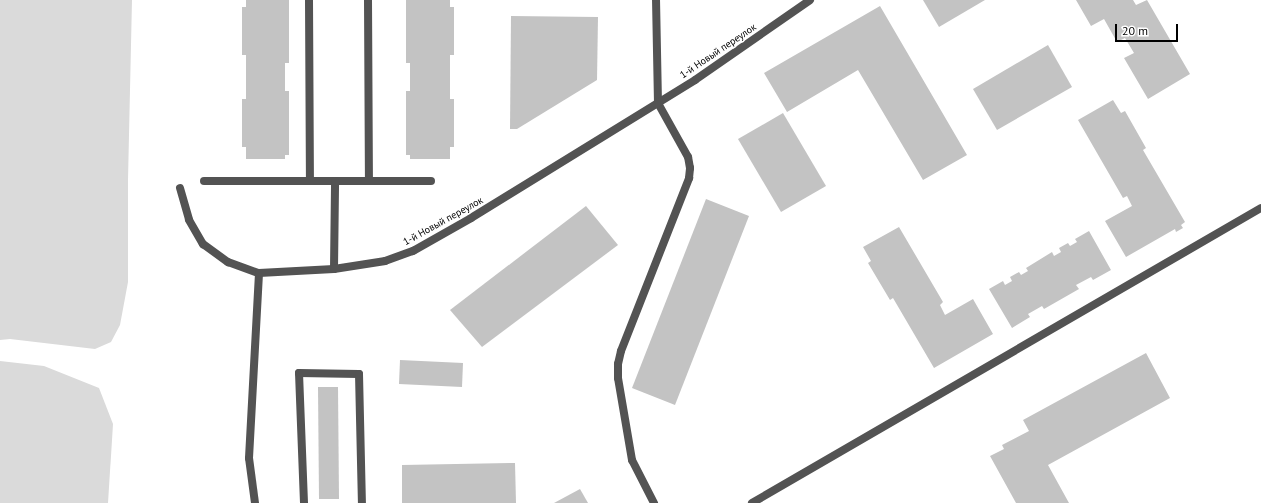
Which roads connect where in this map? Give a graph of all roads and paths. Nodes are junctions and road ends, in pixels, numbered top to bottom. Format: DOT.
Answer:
graph roads {
  1 [pos="309,0"];
  2 [pos="368,0"];
  3 [pos="656,0"];
  4 [pos="810,0"];
  5 [pos="658,103"];
  6 [pos="204,182"];
  7 [pos="310,182"];
  8 [pos="335,182"];
  9 [pos="369,182"];
  10 [pos="431,182"];
  11 [pos="180,188"];
  12 [pos="1261,208"];
  13 [pos="334,269"];
  14 [pos="259,273"];
  15 [pos="256,503"];
  16 [pos="304,503"];
  17 [pos="362,503"];
  18 [pos="654,503"];
  19 [pos="752,503"];
  1 -- 7 [label="street"];
  2 -- 9 [label="street"];
  3 -- 5 [label="street"];
  4 -- 5 [label="street, 1-й Новый переулок"];
  5 -- 13 [label="street, 1-й Новый переулок"];
  5 -- 18 [label="street"];
  6 -- 7 [label="street"];
  7 -- 8 [label="street"];
  8 -- 9 [label="street"];
  8 -- 13 [label="street"];
  9 -- 10 [label="street"];
  11 -- 14 [label="street"];
  12 -- 19 [label="street"];
  13 -- 14 [label="street, 1-й Новый переулок"];
  14 -- 15 [label="street"];
  16 -- 17 [label="street"];
}
